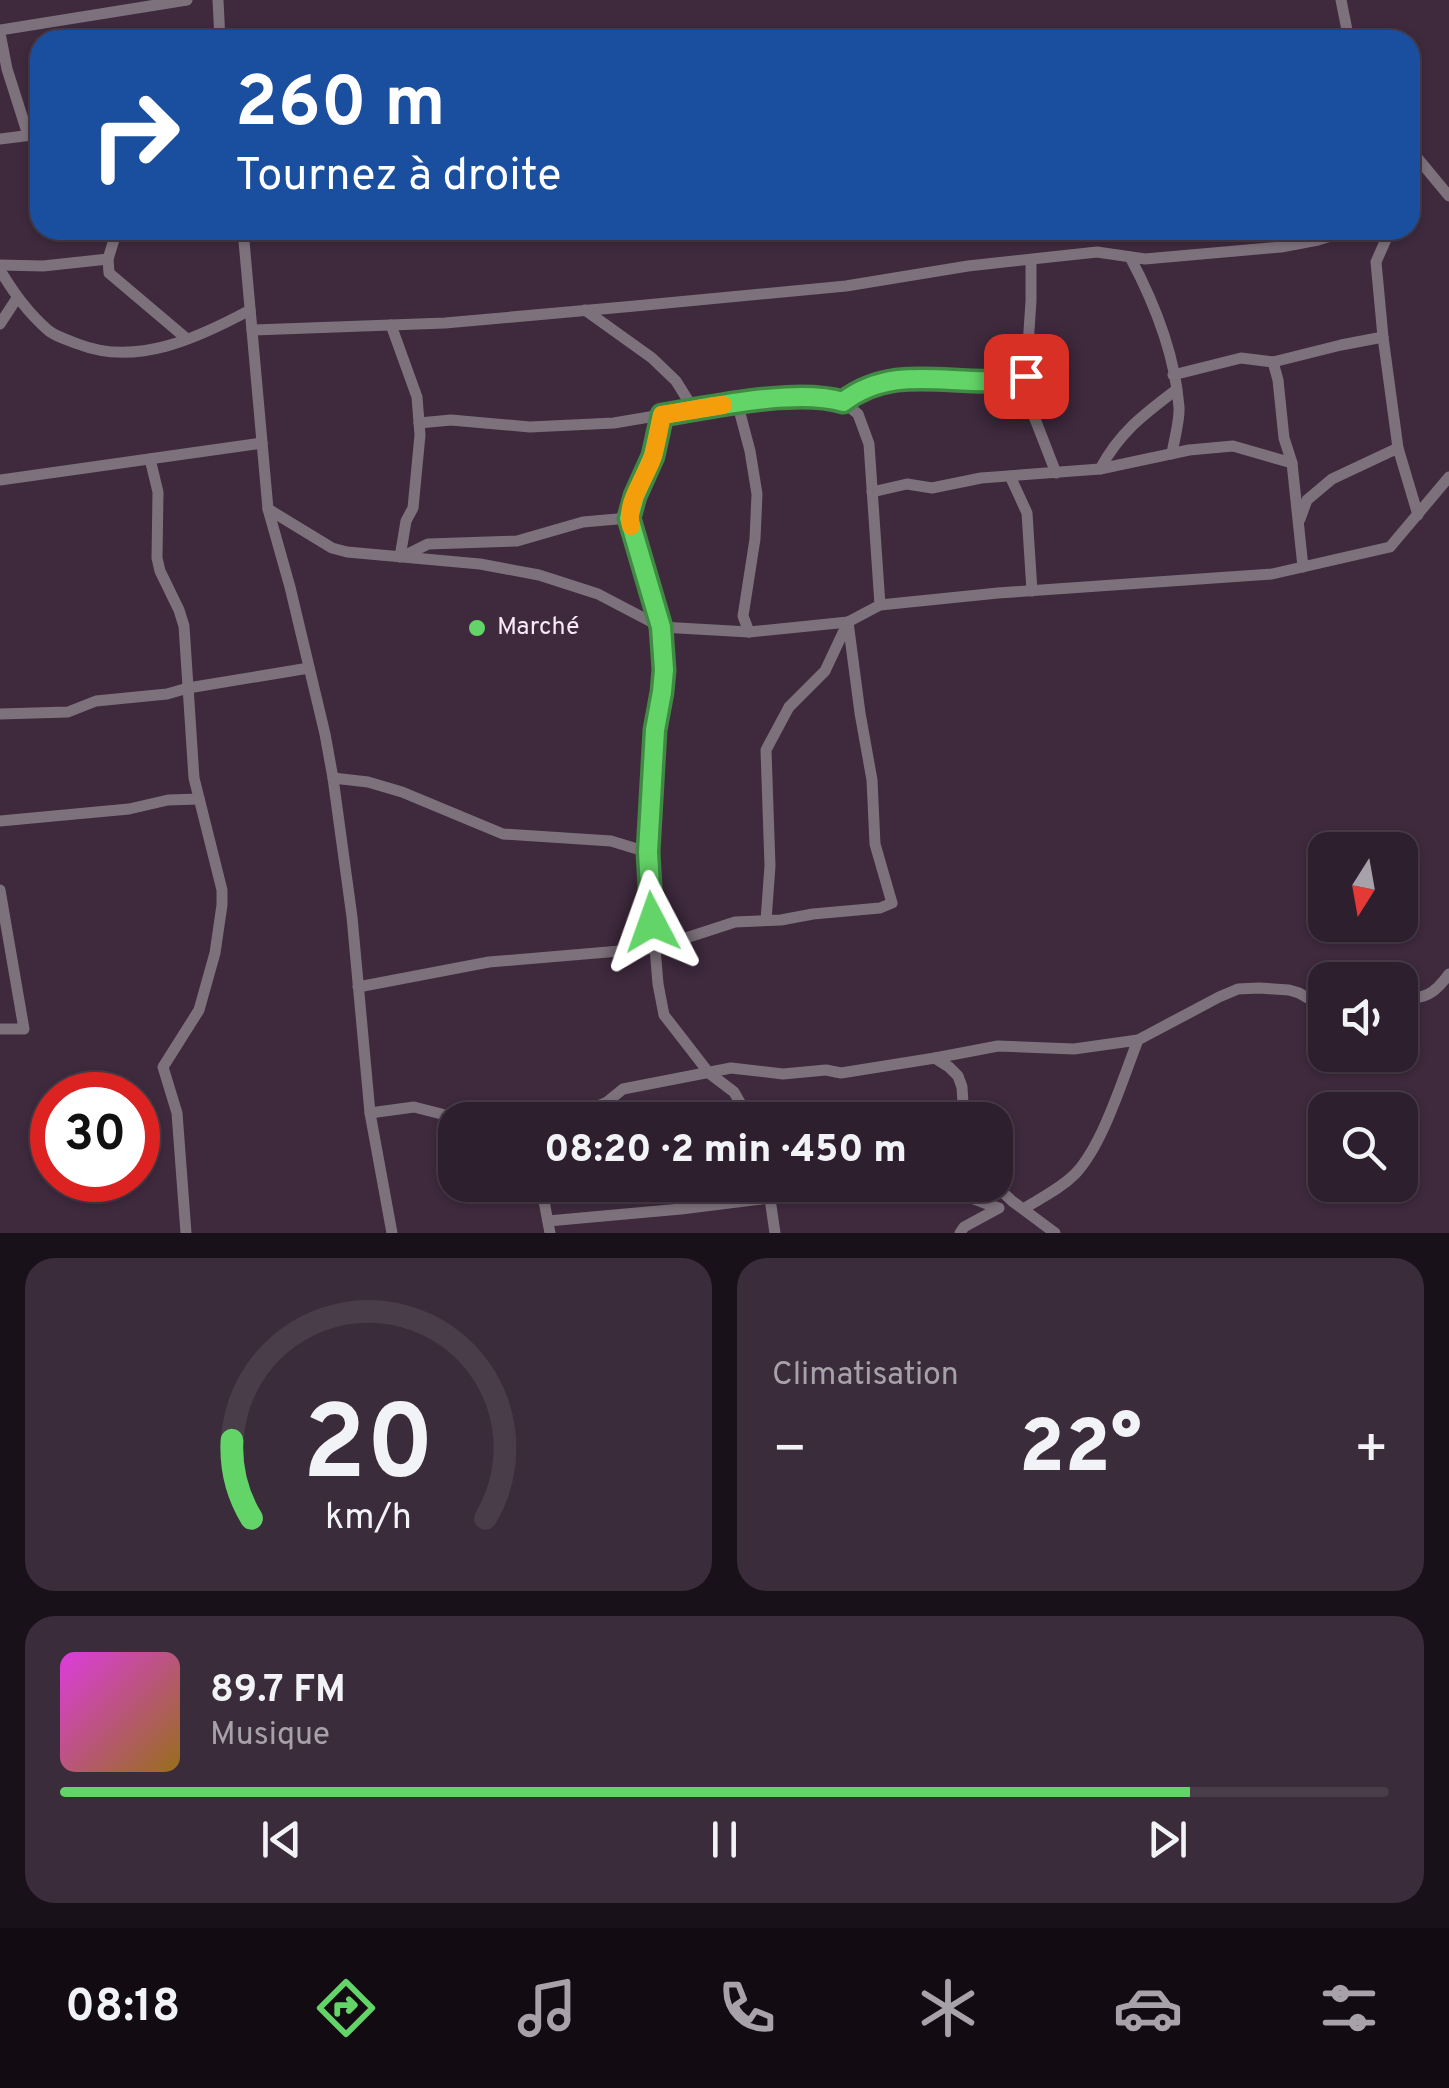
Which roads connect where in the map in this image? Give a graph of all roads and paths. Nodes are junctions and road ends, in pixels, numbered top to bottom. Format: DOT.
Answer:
graph roads {
  1 [pos="187,0"];
  2 [pos="218,0"];
  3 [pos="1341,0"];
  4 [pos="220,30"];
  5 [pos="1347,30"];
  6 [pos="0,31"];
  7 [pos="30,124"];
  8 [pos="30,135"];
  9 [pos="0,140"];
  10 [pos="1420,161"];
  11 [pos="1449,196"];
  12 [pos="114,240"];
  13 [pos="244,240"];
  14 [pos="1318,240"];
  15 [pos="1386,240"];
  16 [pos="1130,257"];
  17 [pos="108,259"];
  18 [pos="1031,260"];
  19 [pos="0,267"];
  20 [pos="17,298"];
  21 [pos="250,310"];
  22 [pos="585,310"];
  23 [pos="0,324"];
  24 [pos="391,325"];
  25 [pos="252,330"];
  26 [pos="1383,337"];
  27 [pos="187,339"];
  28 [pos="1273,362"];
  29 [pos="1173,374"];
  30 [pos="1026,376"];
  31 [pos="1176,390"];
  32 [pos="737,402"];
  33 [pos="843,402"];
  34 [pos="694,410"];
  35 [pos="662,415"];
  36 [pos="420,423"];
  37 [pos="262,443"];
  38 [pos="1398,448"];
  39 [pos="1172,454"];
  40 [pos="150,459"];
  41 [pos="1292,462"];
  42 [pos="1100,469"];
  43 [pos="1056,472"];
  44 [pos="1010,476"];
  45 [pos="1449,477"];
  46 [pos="0,480"];
  47 [pos="872,492"];
  48 [pos="268,509"];
  49 [pos="1418,516"];
  50 [pos="629,518"];
  51 [pos="1299,522"];
  52 [pos="400,558"];
  53 [pos="1303,567"];
  54 [pos="1032,591"];
  55 [pos="880,605"];
  56 [pos="848,622"];
  57 [pos="661,627"];
  58 [pos="749,632"];
  59 [pos="309,668"];
  60 [pos="188,688"];
  61 [pos="0,714"];
  62 [pos="333,778"];
  63 [pos="198,799"];
  64 [pos="0,820"];
  65 [pos="648,852"];
  66 [pos="0,890"];
  67 [pos="766,920"];
  68 [pos="655,948"];
  69 [pos="1449,974"];
  70 [pos="358,988"];
  71 [pos="1418,998"];
  72 [pos="1308,1000"];
  73 [pos="0,1030"];
  74 [pos="1138,1040"];
  75 [pos="935,1058"];
  76 [pos="710,1072"];
  77 [pos="607,1102"];
  78 [pos="740,1102"];
  79 [pos="963,1102"];
  80 [pos="370,1113"];
  81 [pos="438,1113"];
  82 [pos="544,1202"];
  83 [pos="720,1202"];
  84 [pos="770,1202"];
  85 [pos="982,1202"];
  86 [pos="1010,1202"];
  87 [pos="1013,1202"];
  88 [pos="998,1208"];
  89 [pos="1023,1210"];
  90 [pos="549,1227"];
  91 [pos="777,1231"];
  92 [pos="186,1233"];
  93 [pos="392,1233"];
  94 [pos="960,1233"];
  95 [pos="1055,1233"];
  1 -- 6 [label="street"];
  2 -- 4 [label="street"];
  3 -- 5 [label="street"];
  6 -- 7 [label="street"];
  8 -- 9 [label="street"];
  10 -- 11 [label="street"];
  12 -- 17 [label="street"];
  13 -- 21 [label="street"];
  14 -- 16 [label="street"];
  15 -- 26 [label="street"];
  16 -- 18 [label="street"];
  16 -- 29 [label="street"];
  17 -- 19 [label="street"];
  17 -- 27 [label="street"];
  18 -- 22 [label="street"];
  18 -- 30 [label="street"];
  19 -- 20 [label="street"];
  20 -- 23 [label="street"];
  20 -- 27 [label="street"];
  21 -- 25 [label="street"];
  21 -- 27 [label="street"];
  22 -- 24 [label="street"];
  22 -- 34 [label="street"];
  24 -- 25 [label="street"];
  24 -- 36 [label="street"];
  25 -- 37 [label="street"];
  26 -- 28 [label="street"];
  26 -- 38 [label="street"];
  28 -- 29 [label="street"];
  28 -- 41 [label="street"];
  29 -- 31 [label="street"];
  30 -- 33 [label="street"];
  30 -- 43 [label="street"];
  31 -- 39 [label="street"];
  31 -- 42 [label="street"];
  32 -- 33 [label="street"];
  32 -- 34 [label="street"];
  32 -- 58 [label="street"];
  33 -- 47 [label="street"];
  34 -- 35 [label="street"];
  35 -- 36 [label="street"];
  35 -- 50 [label="street"];
  36 -- 52 [label="street"];
  37 -- 40 [label="street"];
  37 -- 48 [label="street"];
  38 -- 49 [label="street"];
  38 -- 51 [label="street"];
  39 -- 41 [label="street"];
  39 -- 42 [label="street"];
  40 -- 46 [label="street"];
  40 -- 60 [label="street"];
  41 -- 51 [label="street"];
  42 -- 43 [label="street"];
  43 -- 44 [label="street"];
  44 -- 47 [label="street"];
  44 -- 54 [label="street"];
  45 -- 49 [label="street"];
  47 -- 55 [label="street"];
  48 -- 52 [label="street"];
  48 -- 59 [label="street"];
  49 -- 53 [label="street"];
  50 -- 52 [label="street"];
  50 -- 57 [label="street"];
  51 -- 53 [label="street"];
  52 -- 57 [label="street"];
  53 -- 54 [label="street"];
  54 -- 55 [label="street"];
  55 -- 56 [label="street"];
  56 -- 58 [label="street"];
  56 -- 67 [label="street"];
  56 -- 67 [label="street"];
  57 -- 58 [label="street"];
  57 -- 65 [label="street"];
  59 -- 60 [label="street"];
  59 -- 62 [label="street"];
  60 -- 61 [label="street"];
  60 -- 63 [label="street"];
  62 -- 65 [label="street"];
  62 -- 70 [label="street"];
  63 -- 64 [label="street"];
  63 -- 92 [label="street"];
  65 -- 68 [label="street"];
  66 -- 73 [label="street"];
  67 -- 68 [label="street"];
  68 -- 70 [label="street"];
  68 -- 76 [label="street"];
  69 -- 71 [label="street"];
  70 -- 80 [label="street"];
  72 -- 74 [label="street"];
  74 -- 75 [label="street"];
  74 -- 89 [label="street"];
  75 -- 76 [label="street"];
  75 -- 79 [label="street"];
  76 -- 77 [label="street"];
  76 -- 78 [label="street"];
  80 -- 81 [label="street"];
  80 -- 93 [label="street"];
  82 -- 90 [label="street"];
  83 -- 90 [label="street"];
  84 -- 91 [label="street"];
  85 -- 88 [label="street"];
  86 -- 88 [label="street"];
  87 -- 89 [label="street"];
  88 -- 94 [label="street"];
  89 -- 95 [label="street"];
}
